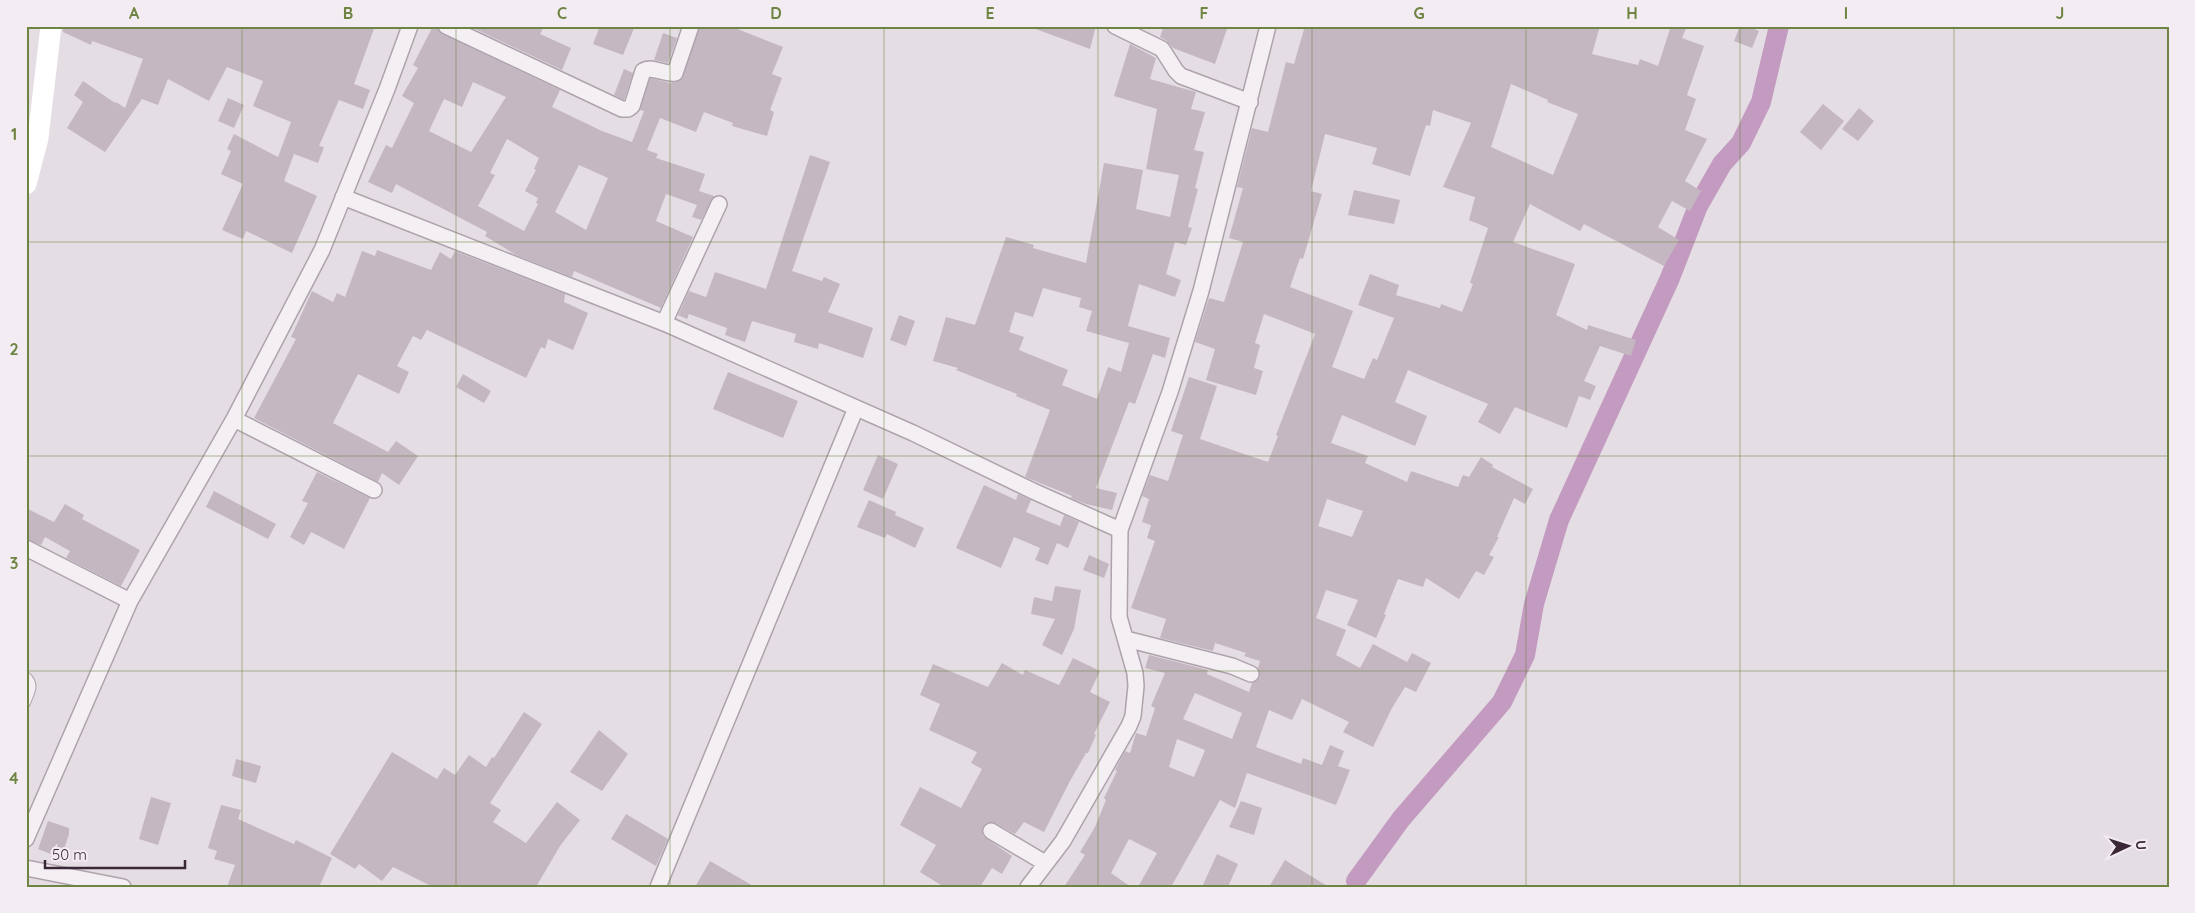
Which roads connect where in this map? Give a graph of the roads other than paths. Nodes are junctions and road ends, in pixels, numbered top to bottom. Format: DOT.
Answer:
graph roads {
  1 [pos="51,26"];
  2 [pos="410,26"];
  3 [pos="446,26"];
  4 [pos="691,26"];
  5 [pos="1115,26"];
  6 [pos="1268,26"];
  7 [pos="1250,102"];
  8 [pos="26,184"];
  9 [pos="343,197"];
  10 [pos="718,204"];
  11 [pos="664,323"];
  12 [pos="856,408"];
  13 [pos="234,418"];
  14 [pos="374,490"];
  15 [pos="1120,530"];
  16 [pos="26,548"];
  17 [pos="130,601"];
  18 [pos="1126,639"];
  19 [pos="1251,674"];
  20 [pos="26,676"];
  21 [pos="26,703"];
  22 [pos="991,831"];
  23 [pos="26,839"];
  24 [pos="1045,864"];
  25 [pos="26,868"];
  26 [pos="123,887"];
  27 [pos="658,887"];
  28 [pos="1028,887"];
  1 -- 8 [label="main road"];
  2 -- 9 [label="street"];
  3 -- 4 [label="street"];
  5 -- 7 [label="street"];
  6 -- 7 [label="street"];
  7 -- 15 [label="street"];
  9 -- 11 [label="street"];
  9 -- 13 [label="street"];
  10 -- 11 [label="street"];
  11 -- 12 [label="street"];
  12 -- 15 [label="street"];
  12 -- 27 [label="street"];
  13 -- 14 [label="street"];
  13 -- 17 [label="street"];
  15 -- 18 [label="street"];
  16 -- 17 [label="street"];
  17 -- 23 [label="street"];
  18 -- 19 [label="street"];
  18 -- 24 [label="street"];
  20 -- 21 [label="lane"];
  22 -- 24 [label="street"];
  24 -- 28 [label="street"];
  25 -- 26 [label="street"];
}
